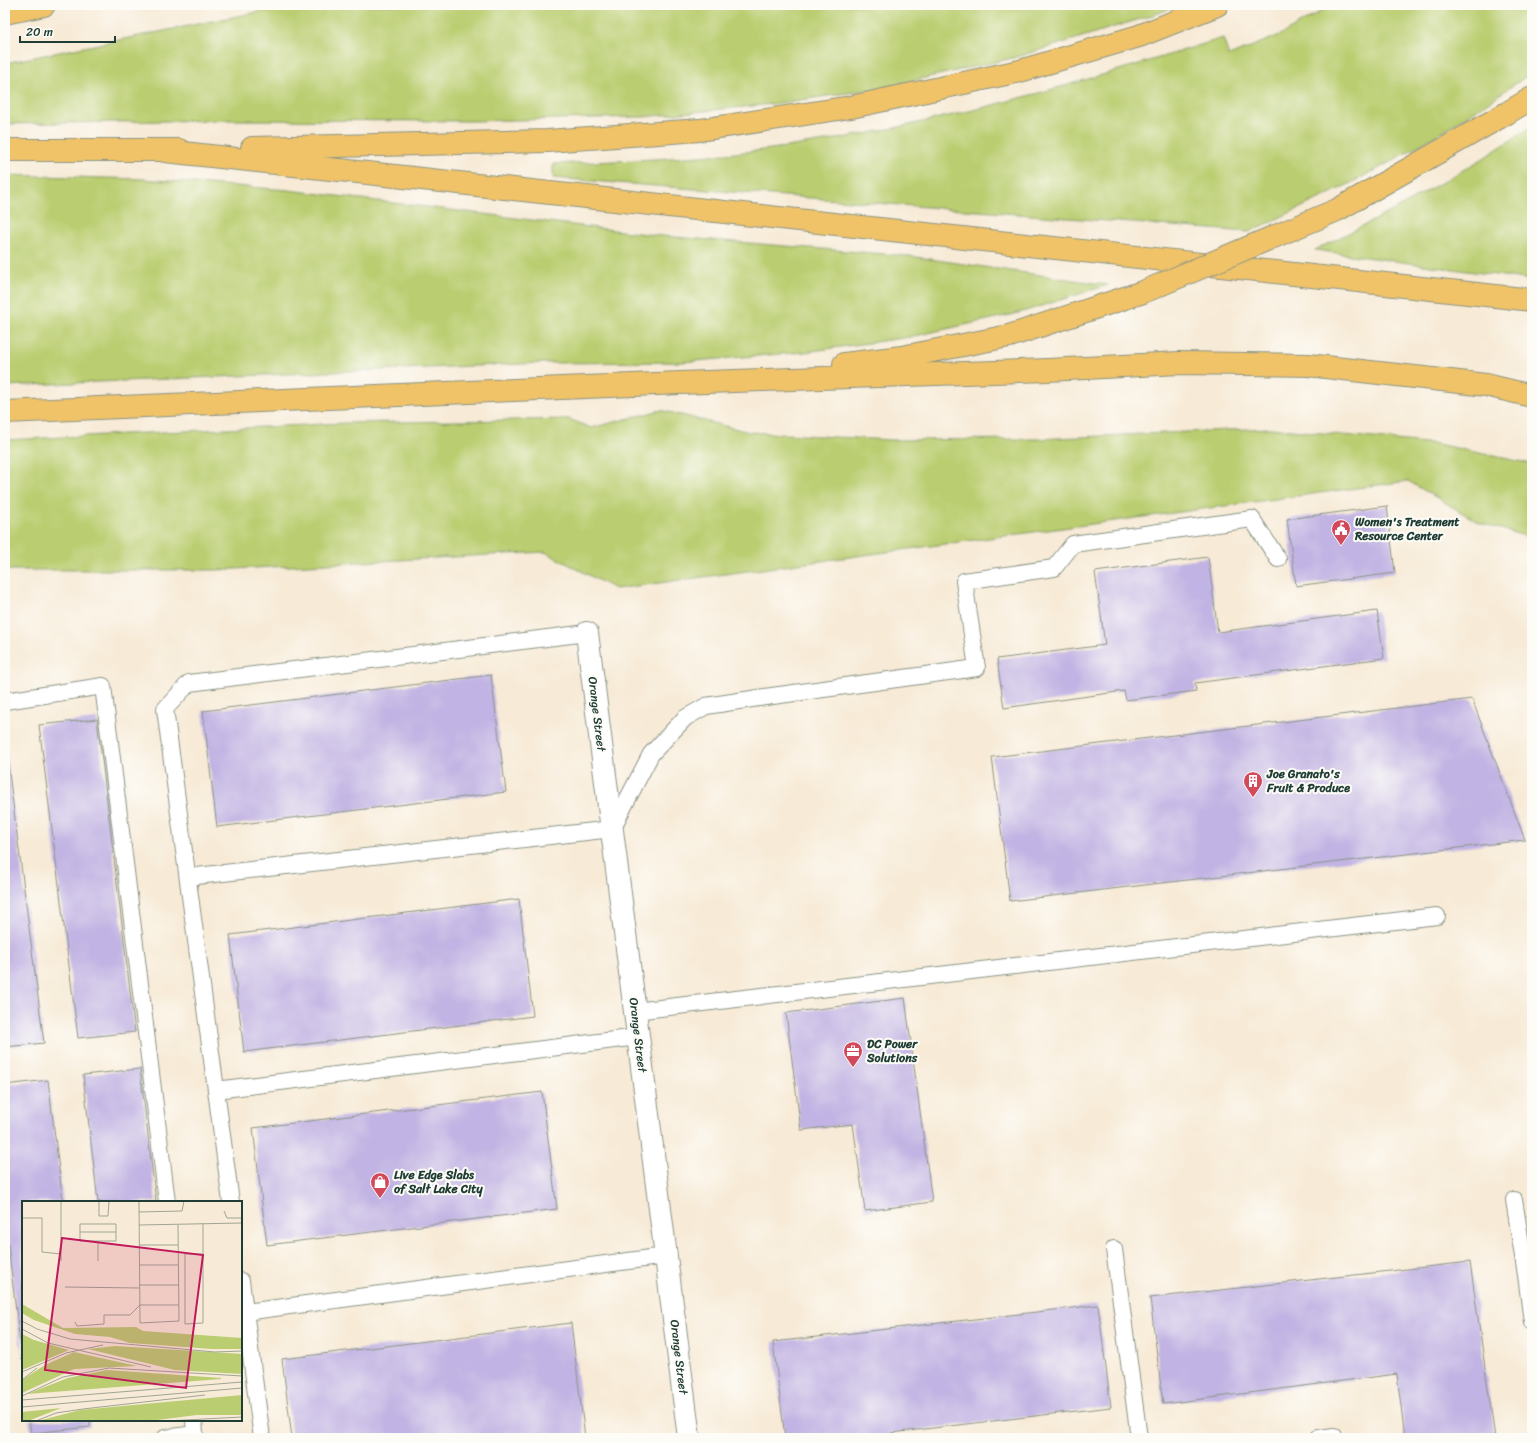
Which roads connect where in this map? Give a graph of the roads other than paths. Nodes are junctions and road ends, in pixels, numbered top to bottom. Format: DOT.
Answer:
graph roads {
  1 [pos="44,5"];
  2 [pos="1217,5"];
  3 [pos="5,13"];
  4 [pos="1532,98"];
  5 [pos="5,150"];
  6 [pos="165,151"];
  7 [pos="1532,300"];
  8 [pos="680,383"];
  9 [pos="1532,396"];
  10 [pos="5,412"];
  11 [pos="1278,558"];
  12 [pos="587,633"];
  13 [pos="5,701"];
  14 [pos="612,829"];
  15 [pos="188,877"];
  16 [pos="1437,916"];
  17 [pos="635,1011"];
  18 [pos="638,1037"];
  19 [pos="216,1090"];
  20 [pos="1514,1200"];
  21 [pos="167,1201"];
  22 [pos="231,1201"];
  23 [pos="1114,1249"];
  24 [pos="666,1256"];
  25 [pos="1528,1268"];
  26 [pos="242,1289"];
  27 [pos="245,1312"];
  28 [pos="1532,1322"];
  29 [pos="194,1421"];
  30 [pos="164,1438"];
  31 [pos="262,1438"];
  32 [pos="689,1438"];
  33 [pos="1139,1438"];
  34 [pos="1319,1438"];
  35 [pos="1334,1438"];
  1 -- 3 [label="highway"];
  2 -- 6 [label="highway"];
  4 -- 8 [label="highway, bridge"];
  5 -- 6 [label="highway"];
  6 -- 7 [label="highway"];
  8 -- 9 [label="highway"];
  8 -- 10 [label="highway"];
  11 -- 14 [label="lane"];
  12 -- 14 [label="street, Orange Street"];
  12 -- 15 [label="lane"];
  13 -- 21 [label="lane"];
  14 -- 15 [label="lane"];
  14 -- 17 [label="street, Orange Street"];
  15 -- 19 [label="lane"];
  16 -- 17 [label="lane"];
  17 -- 18 [label="street, Orange Street"];
  18 -- 19 [label="lane"];
  18 -- 24 [label="street, Orange Street"];
  19 -- 22 [label="lane"];
  20 -- 25 [label="lane"];
  23 -- 33 [label="lane"];
  24 -- 27 [label="lane"];
  24 -- 32 [label="street, Orange Street"];
  25 -- 28 [label="lane"];
  26 -- 27 [label="lane"];
  27 -- 31 [label="lane"];
  29 -- 30 [label="lane"];
  34 -- 35 [label="lane"];
}
